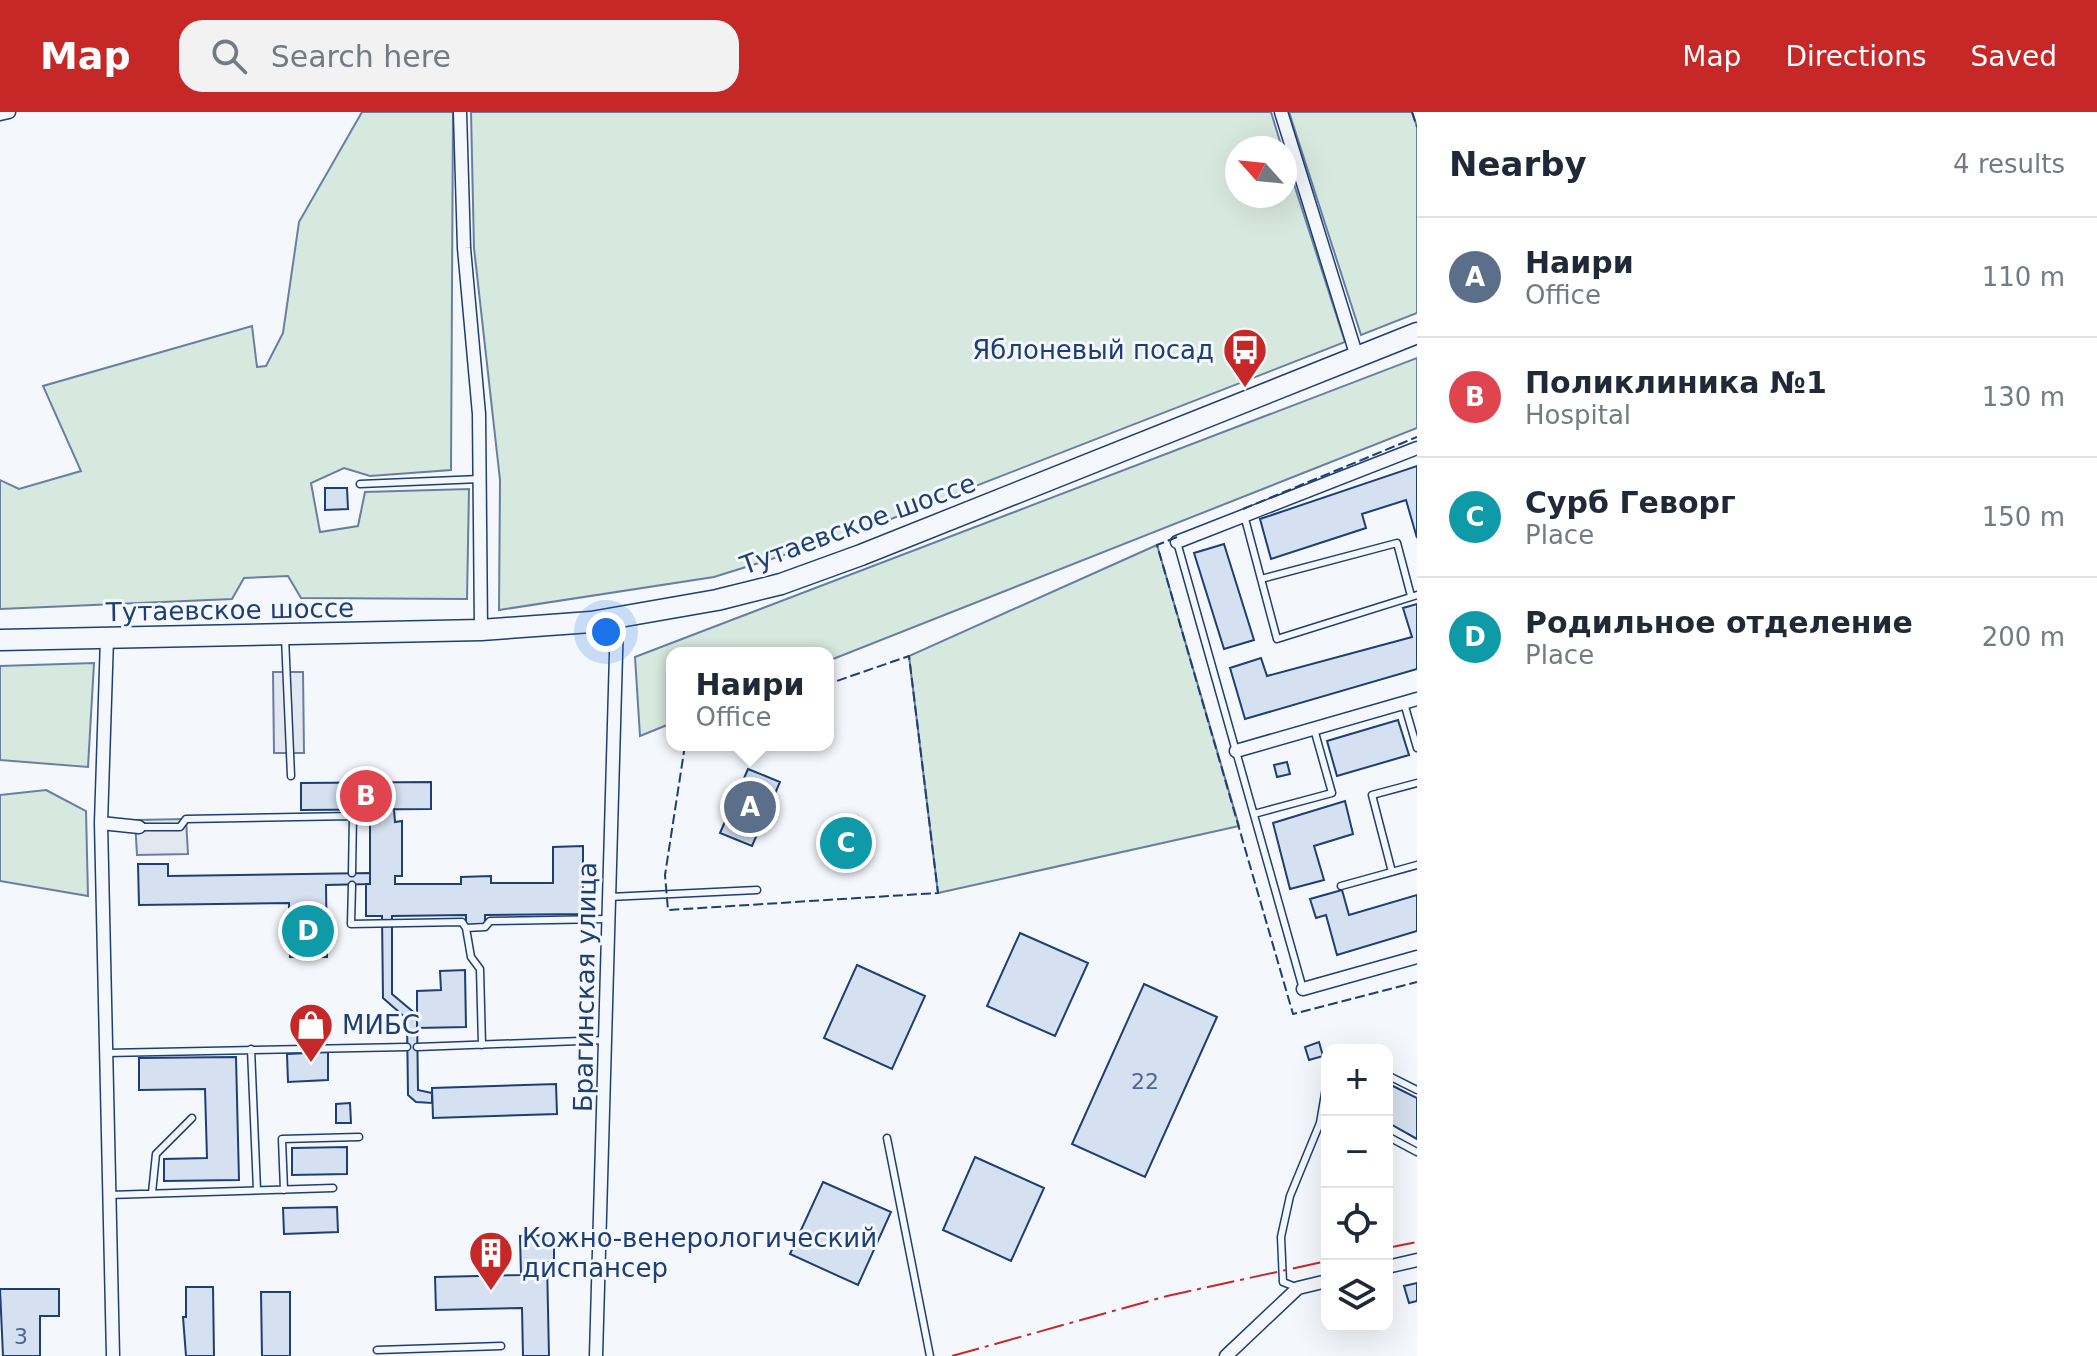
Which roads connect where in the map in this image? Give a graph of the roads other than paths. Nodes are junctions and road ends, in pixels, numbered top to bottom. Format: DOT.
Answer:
graph roads {
  1 [pos="9,112"];
  2 [pos="460,112"];
  3 [pos="1281,112"];
  4 [pos="0,114"];
  5 [pos="1417,333"];
  6 [pos="1357,357"];
  7 [pos="1417,448"];
  8 [pos="480,479"];
  9 [pos="360,484"];
  10 [pos="1244,515"];
  11 [pos="1177,542"];
  12 [pos="1261,579"];
  13 [pos="1414,596"];
  14 [pos="617,619"];
  15 [pos="481,630"];
  16 [pos="285,634"];
  17 [pos="107,638"];
  18 [pos="0,640"];
  19 [pos="1411,701"];
  20 [pos="1314,729"];
  21 [pos="1417,748"];
  22 [pos="1236,751"];
  23 [pos="291,776"];
  24 [pos="1417,783"];
  25 [pos="1254,814"];
  26 [pos="101,823"];
  27 [pos="139,827"];
  28 [pos="1417,865"];
  29 [pos="1392,872"];
  30 [pos="352,873"];
  31 [pos="352,885"];
  32 [pos="1341,886"];
  33 [pos="757,890"];
  34 [pos="609,897"];
  35 [pos="608,919"];
  36 [pos="466,928"];
  37 [pos="1417,957"];
  38 [pos="1303,989"];
  39 [pos="606,1040"];
  40 [pos="482,1045"];
  41 [pos="407,1047"];
  42 [pos="417,1047"];
  43 [pos="251,1049"];
  44 [pos="106,1053"];
  45 [pos="1393,1078"];
  46 [pos="1417,1090"];
  47 [pos="1321,1116"];
  48 [pos="192,1118"];
  49 [pos="359,1137"];
  50 [pos="887,1138"];
  51 [pos="1393,1139"];
  52 [pos="1417,1152"];
  53 [pos="333,1188"];
  54 [pos="257,1190"];
  55 [pos="284,1190"];
  56 [pos="152,1193"];
  57 [pos="109,1195"];
  58 [pos="1417,1260"];
  59 [pos="1393,1266"];
  60 [pos="1321,1282"];
  61 [pos="1298,1288"];
  62 [pos="501,1346"];
  63 [pos="377,1350"];
  64 [pos="113,1356"];
  65 [pos="596,1356"];
  66 [pos="930,1356"];
  67 [pos="1226,1356"];
  1 -- 4 [label="street"];
  2 -- 8 [label="street"];
  3 -- 6 [label="street"];
  5 -- 6 [label="main road, Тутаевское шоссе"];
  6 -- 14 [label="main road, Тутаевское шоссе"];
  7 -- 10 [label="street"];
  8 -- 9 [label="lane"];
  8 -- 15 [label="street"];
  10 -- 11 [label="street"];
  10 -- 12 [label="lane"];
  11 -- 22 [label="lane"];
  12 -- 13 [label="lane"];
  12 -- 13 [label="lane"];
  14 -- 15 [label="main road, Тутаевское шоссе"];
  14 -- 34 [label="street, Брагинская улица"];
  15 -- 16 [label="main road, Тутаевское шоссе"];
  16 -- 17 [label="main road, Тутаевское шоссе"];
  16 -- 23 [label="lane"];
  17 -- 18 [label="main road, Тутаевское шоссе"];
  17 -- 26 [label="street"];
  19 -- 20 [label="street"];
  19 -- 21 [label="lane"];
  20 -- 22 [label="street"];
  20 -- 25 [label="lane"];
  22 -- 25 [label="lane"];
  24 -- 29 [label="lane"];
  25 -- 38 [label="lane"];
  26 -- 27 [label="street"];
  26 -- 44 [label="street"];
  27 -- 30 [label="lane"];
  28 -- 29 [label="lane"];
  29 -- 32 [label="lane"];
  31 -- 36 [label="lane"];
  33 -- 34 [label="lane"];
  34 -- 35 [label="street, Брагинская улица"];
  35 -- 36 [label="lane"];
  35 -- 39 [label="street, Брагинская улица"];
  36 -- 40 [label="lane"];
  37 -- 38 [label="street"];
  39 -- 40 [label="lane"];
  39 -- 65 [label="street, Брагинская улица"];
  40 -- 42 [label="lane"];
  41 -- 43 [label="lane"];
  43 -- 44 [label="lane"];
  43 -- 54 [label="lane"];
  44 -- 57 [label="street"];
  45 -- 46 [label="lane"];
  47 -- 61 [label="lane"];
  48 -- 56 [label="lane"];
  49 -- 55 [label="lane"];
  50 -- 66 [label="lane"];
  51 -- 52 [label="lane"];
  53 -- 55 [label="lane"];
  54 -- 55 [label="lane"];
  54 -- 56 [label="lane"];
  56 -- 57 [label="lane"];
  57 -- 64 [label="street"];
  58 -- 59 [label="street"];
  60 -- 61 [label="street"];
  61 -- 67 [label="street"];
  62 -- 63 [label="lane"];
}
